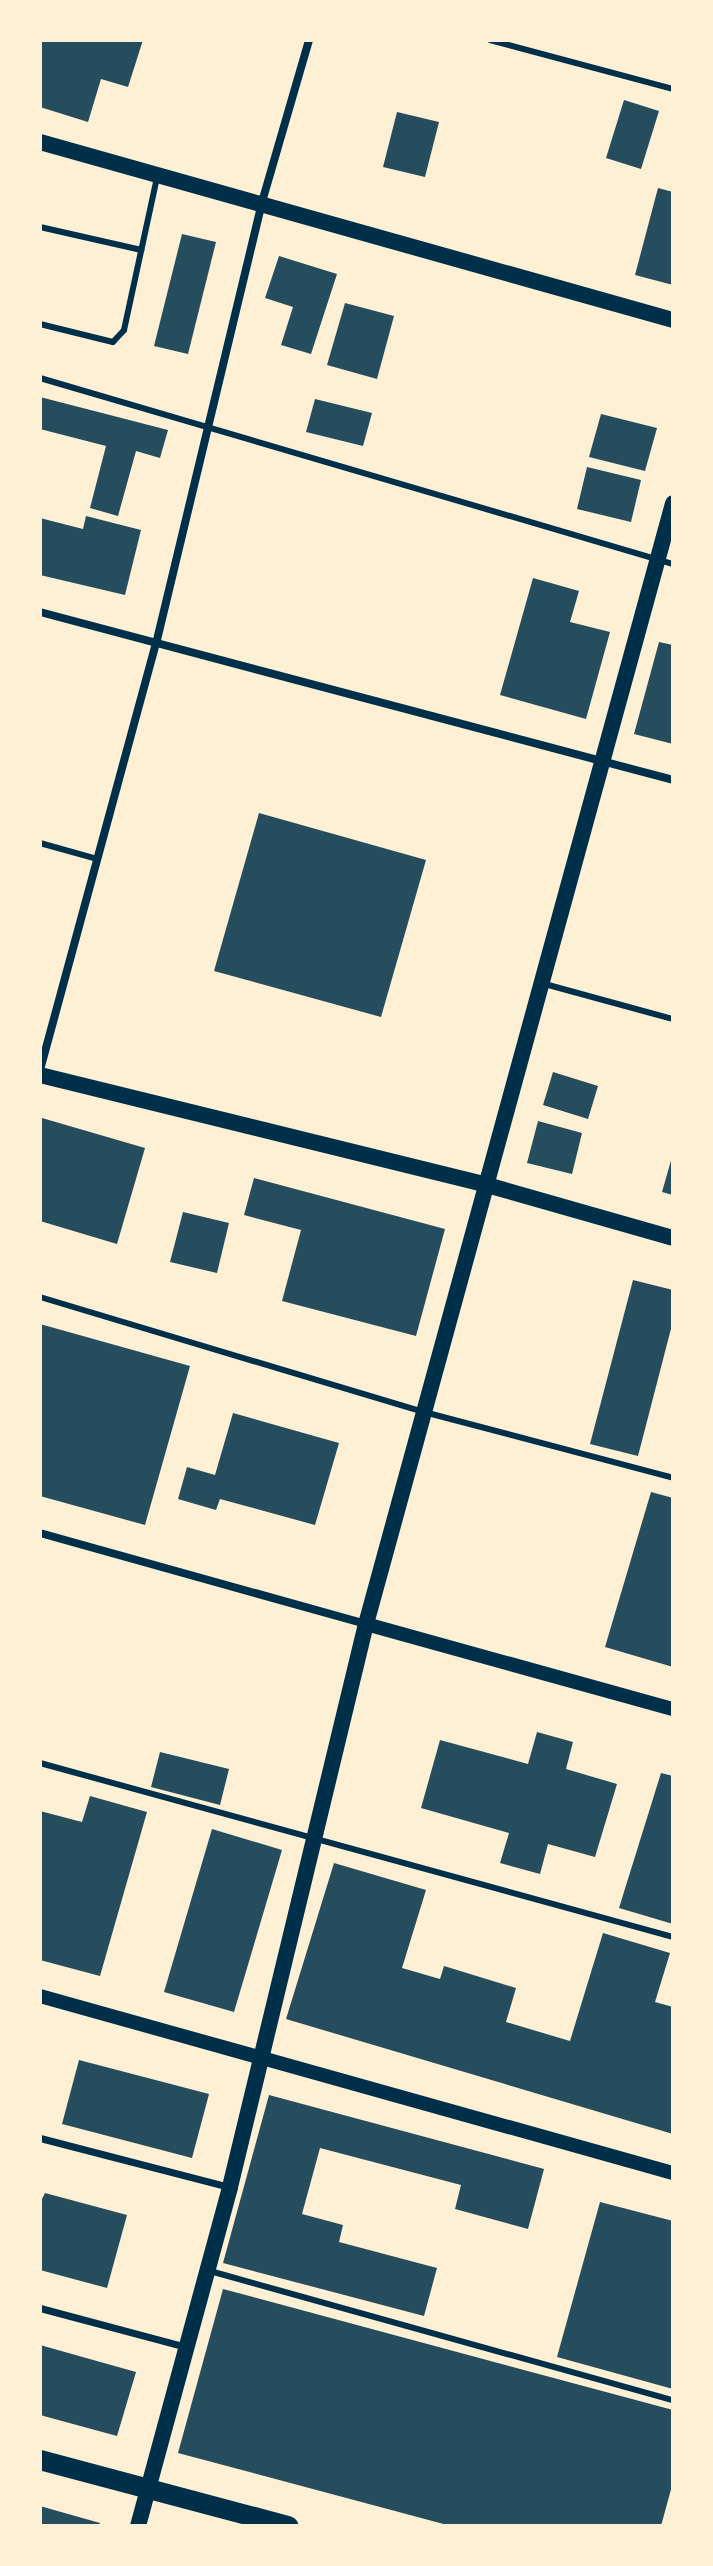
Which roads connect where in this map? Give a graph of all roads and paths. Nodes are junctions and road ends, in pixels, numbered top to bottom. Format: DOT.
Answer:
graph roads {
  1 [pos="309,40"];
  2 [pos="490,40"];
  3 [pos="673,89"];
  4 [pos="40,142"];
  5 [pos="158,174"];
  6 [pos="262,202"];
  7 [pos="40,227"];
  8 [pos="141,250"];
  9 [pos="673,320"];
  10 [pos="40,324"];
  11 [pos="40,378"];
  12 [pos="209,424"];
  13 [pos="673,503"];
  14 [pos="665,562"];
  15 [pos="40,612"];
  16 [pos="156,644"];
  17 [pos="601,759"];
  18 [pos="673,780"];
  19 [pos="40,843"];
  20 [pos="97,859"];
  21 [pos="541,983"];
  22 [pos="673,1019"];
  23 [pos="40,1072"];
  24 [pos="487,1185"];
  25 [pos="673,1238"];
  26 [pos="40,1297"];
  27 [pos="424,1412"];
  28 [pos="673,1478"];
  29 [pos="40,1533"];
  30 [pos="366,1624"];
  31 [pos="673,1709"];
  32 [pos="40,1763"];
  33 [pos="314,1838"];
  34 [pos="673,1937"];
  35 [pos="40,1996"];
  36 [pos="260,2054"];
  37 [pos="40,2138"];
  38 [pos="673,2173"];
  39 [pos="230,2187"];
  40 [pos="206,2270"];
  41 [pos="40,2308"];
  42 [pos="183,2346"];
  43 [pos="673,2400"];
  44 [pos="40,2460"];
  45 [pos="148,2489"];
  46 [pos="138,2526"];
  47 [pos="288,2526"];
  1 -- 6 [label="street"];
  2 -- 3 [label="lane"];
  4 -- 5 [label="main road"];
  5 -- 6 [label="main road"];
  5 -- 8 [label="lane"];
  6 -- 9 [label="main road"];
  6 -- 12 [label="street"];
  7 -- 8 [label="lane"];
  8 -- 10 [label="lane"];
  11 -- 12 [label="lane"];
  12 -- 14 [label="lane"];
  12 -- 16 [label="street"];
  13 -- 14 [label="main road"];
  14 -- 17 [label="main road"];
  15 -- 16 [label="street"];
  16 -- 17 [label="street"];
  16 -- 20 [label="street"];
  17 -- 18 [label="street"];
  17 -- 21 [label="main road"];
  19 -- 20 [label="lane"];
  20 -- 23 [label="street"];
  21 -- 22 [label="lane"];
  21 -- 24 [label="main road"];
  23 -- 24 [label="main road"];
  24 -- 25 [label="main road"];
  24 -- 27 [label="main road"];
  26 -- 27 [label="lane"];
  27 -- 28 [label="lane"];
  27 -- 30 [label="main road"];
  29 -- 30 [label="street"];
  30 -- 31 [label="street"];
  30 -- 33 [label="main road"];
  32 -- 33 [label="lane"];
  33 -- 34 [label="lane"];
  33 -- 36 [label="main road"];
  35 -- 36 [label="street"];
  36 -- 38 [label="street"];
  36 -- 39 [label="main road"];
  37 -- 39 [label="street"];
  39 -- 40 [label="main road"];
  40 -- 42 [label="main road"];
  40 -- 43 [label="lane"];
  41 -- 42 [label="street"];
  42 -- 45 [label="main road"];
  44 -- 45 [label="main road"];
  45 -- 46 [label="main road"];
  45 -- 47 [label="main road"];
}
